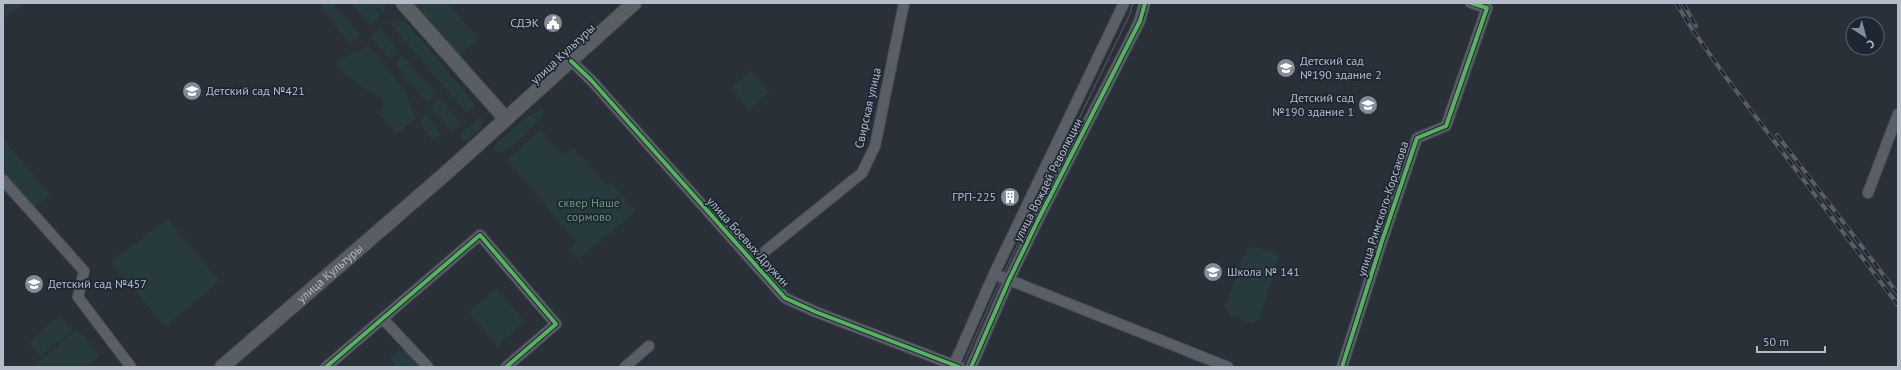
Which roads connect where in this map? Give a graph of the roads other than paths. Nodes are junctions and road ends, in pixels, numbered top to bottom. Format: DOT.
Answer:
graph roads {
  1 [pos="403,3"];
  2 [pos="634,3"];
  3 [pos="904,3"];
  4 [pos="1124,3"];
  5 [pos="1145,3"];
  6 [pos="1471,3"];
  7 [pos="571,61"];
  8 [pos="1898,114"];
  9 [pos="506,119"];
  10 [pos="3,180"];
  11 [pos="1868,193"];
  12 [pos="753,261"];
  13 [pos="994,274"];
  14 [pos="1009,280"];
  15 [pos="383,319"];
  16 [pos="649,346"];
  17 [pos="955,366"];
  18 [pos="131,367"];
  19 [pos="222,367"];
  20 [pos="326,367"];
  21 [pos="428,367"];
  22 [pos="506,367"];
  23 [pos="625,367"];
  24 [pos="971,367"];
  25 [pos="1228,367"];
  26 [pos="1342,367"];
  1 -- 9 [label="main road"];
  2 -- 7 [label="main road, улица Культуры"];
  3 -- 12 [label="street, Свирская улица"];
  4 -- 13 [label="street, улица Вождей Революции"];
  5 -- 14 [label="street, улица Вождей Революции"];
  6 -- 26 [label="street, улица Римского-Корсакова"];
  7 -- 9 [label="main road, улица Культуры"];
  7 -- 12 [label="street, улица Боевых Дружин"];
  8 -- 11 [label="street"];
  9 -- 19 [label="main road, улица Культуры"];
  10 -- 18 [label="street"];
  12 -- 17 [label="street, улица Боевых Дружин"];
  13 -- 14 [label="street"];
  13 -- 17 [label="street, улица Вождей Революции"];
  14 -- 24 [label="street, улица Вождей Революции"];
  14 -- 25 [label="street"];
  15 -- 20 [label="street"];
  15 -- 21 [label="street"];
  15 -- 22 [label="street"];
  16 -- 23 [label="street"];
}
